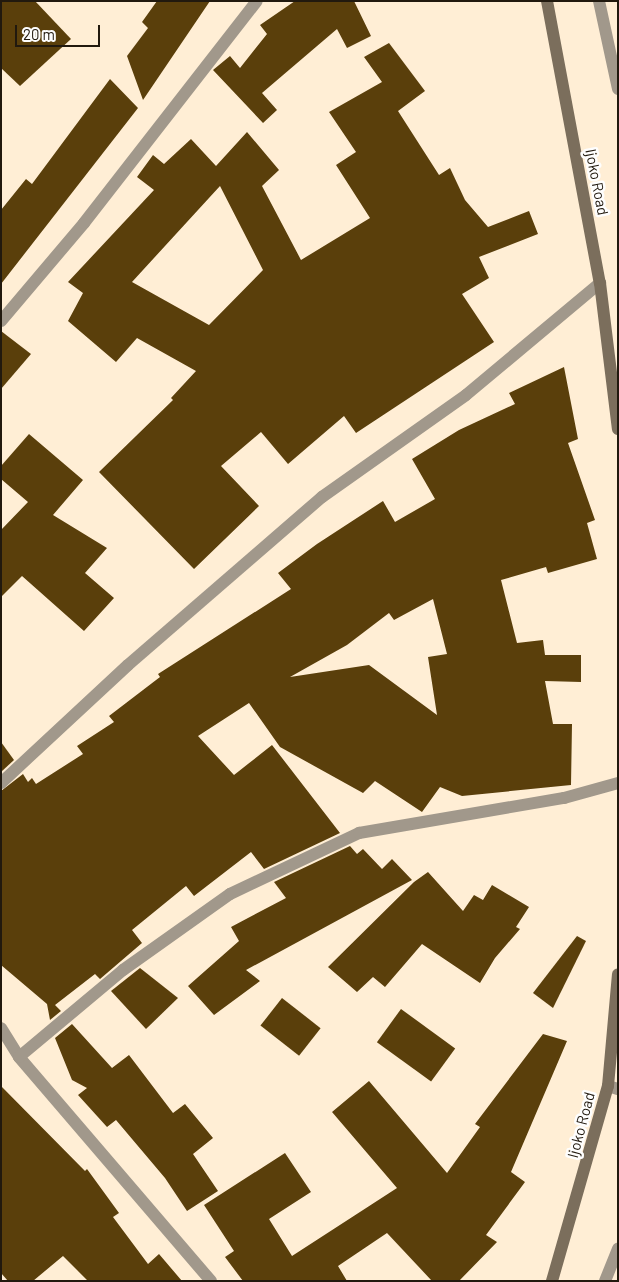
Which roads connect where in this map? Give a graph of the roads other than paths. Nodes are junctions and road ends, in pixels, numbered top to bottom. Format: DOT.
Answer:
graph roads {
  1 [pos="257,1"];
  2 [pos="547,1"];
  3 [pos="599,1"];
  4 [pos="618,89"];
  5 [pos="600,283"];
  6 [pos="1,321"];
  7 [pos="618,429"];
  8 [pos="1,783"];
  9 [pos="618,783"];
  10 [pos="618,974"];
  11 [pos="1,1028"];
  12 [pos="19,1057"];
  13 [pos="613,1088"];
  14 [pos="618,1248"];
  15 [pos="211,1281"];
  16 [pos="552,1281"];
  17 [pos="605,1281"];
  1 -- 6 [label="street"];
  2 -- 5 [label="main road, Ijoko Road"];
  3 -- 4 [label="street"];
  5 -- 7 [label="main road, Ijoko Road"];
  5 -- 8 [label="street"];
  9 -- 12 [label="street"];
  10 -- 13 [label="main road, Ijoko Road"];
  11 -- 12 [label="street"];
  12 -- 15 [label="street"];
  13 -- 16 [label="main road, Ijoko Road"];
  14 -- 17 [label="street"];
}
